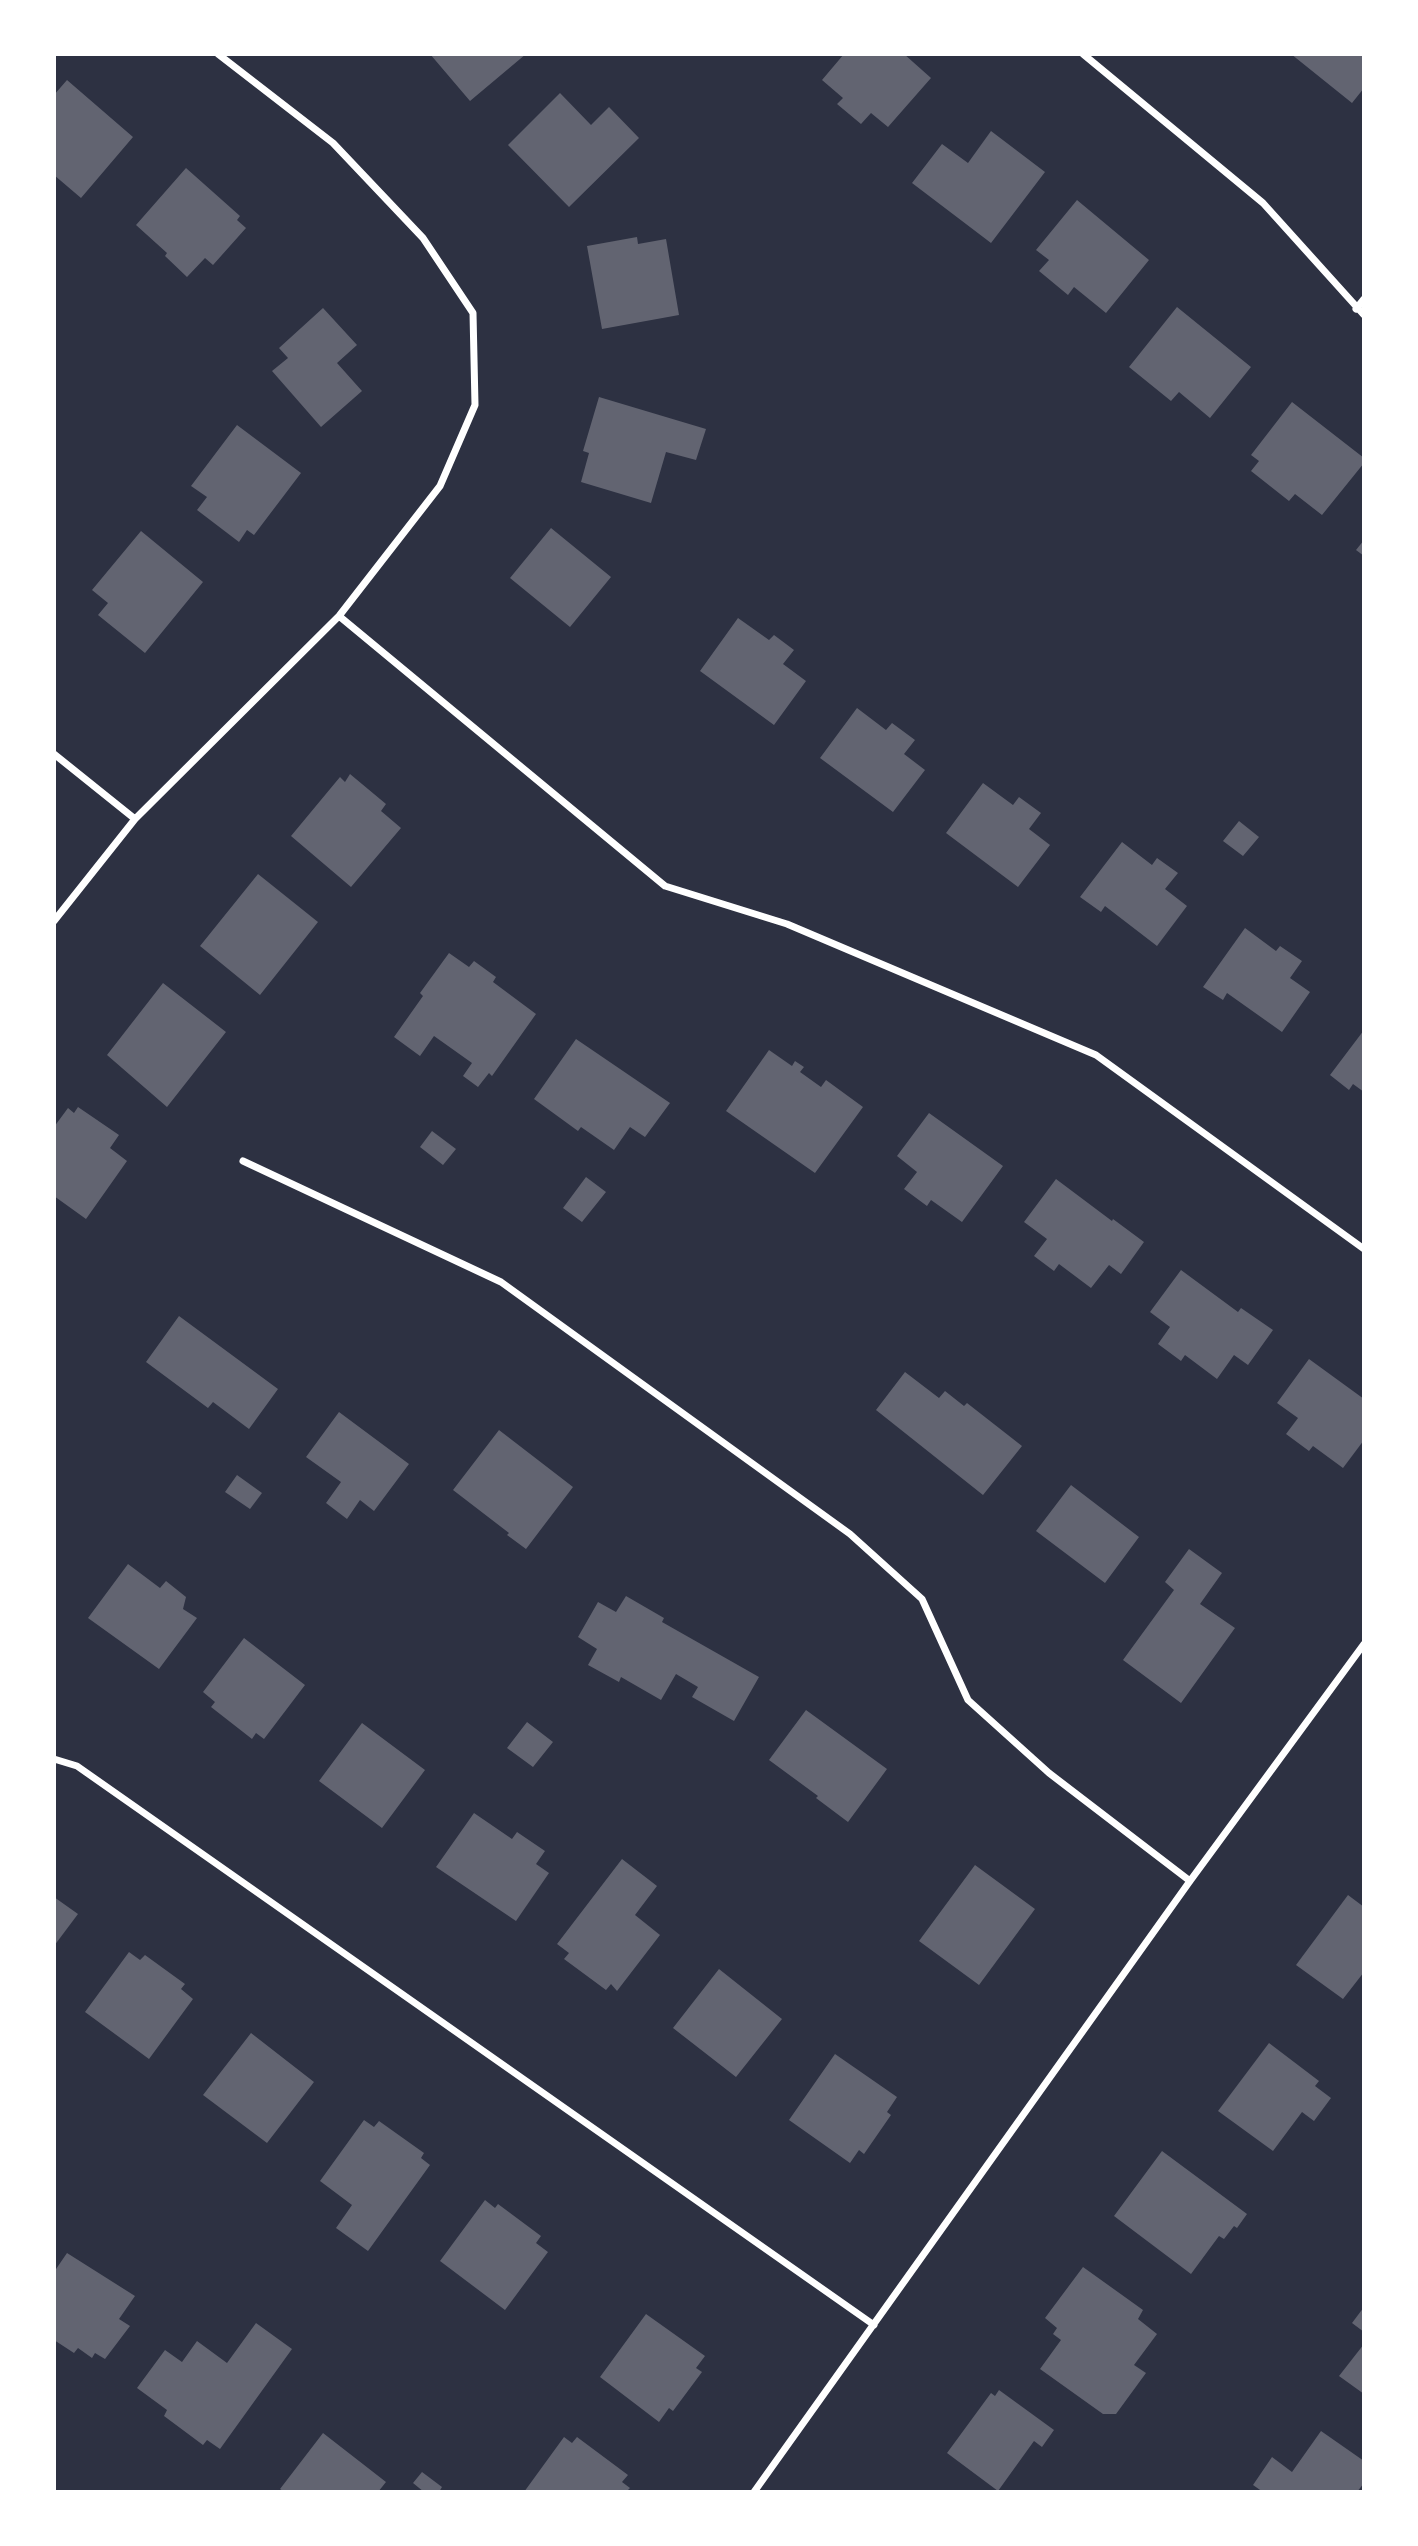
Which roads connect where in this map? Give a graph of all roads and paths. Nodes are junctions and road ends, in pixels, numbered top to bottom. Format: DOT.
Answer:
graph roads {
  1 [pos="218,54"];
  2 [pos="1083,54"];
  3 [pos="1364,299"];
  4 [pos="1356,309"];
  5 [pos="1364,315"];
  6 [pos="339,616"];
  7 [pos="54,754"];
  8 [pos="135,819"];
  9 [pos="54,921"];
  10 [pos="243,1161"];
  11 [pos="1364,1249"];
  12 [pos="1364,1644"];
  13 [pos="54,1759"];
  14 [pos="1190,1881"];
  15 [pos="874,2325"];
  16 [pos="754,2492"];
  1 -- 6 [label="street"];
  2 -- 4 [label="street"];
  3 -- 4 [label="street"];
  4 -- 5 [label="street"];
  6 -- 8 [label="street"];
  6 -- 11 [label="street"];
  7 -- 8 [label="street"];
  8 -- 9 [label="street"];
  10 -- 14 [label="street"];
  12 -- 14 [label="street"];
  13 -- 15 [label="street"];
  14 -- 15 [label="street"];
  15 -- 16 [label="street"];
}
